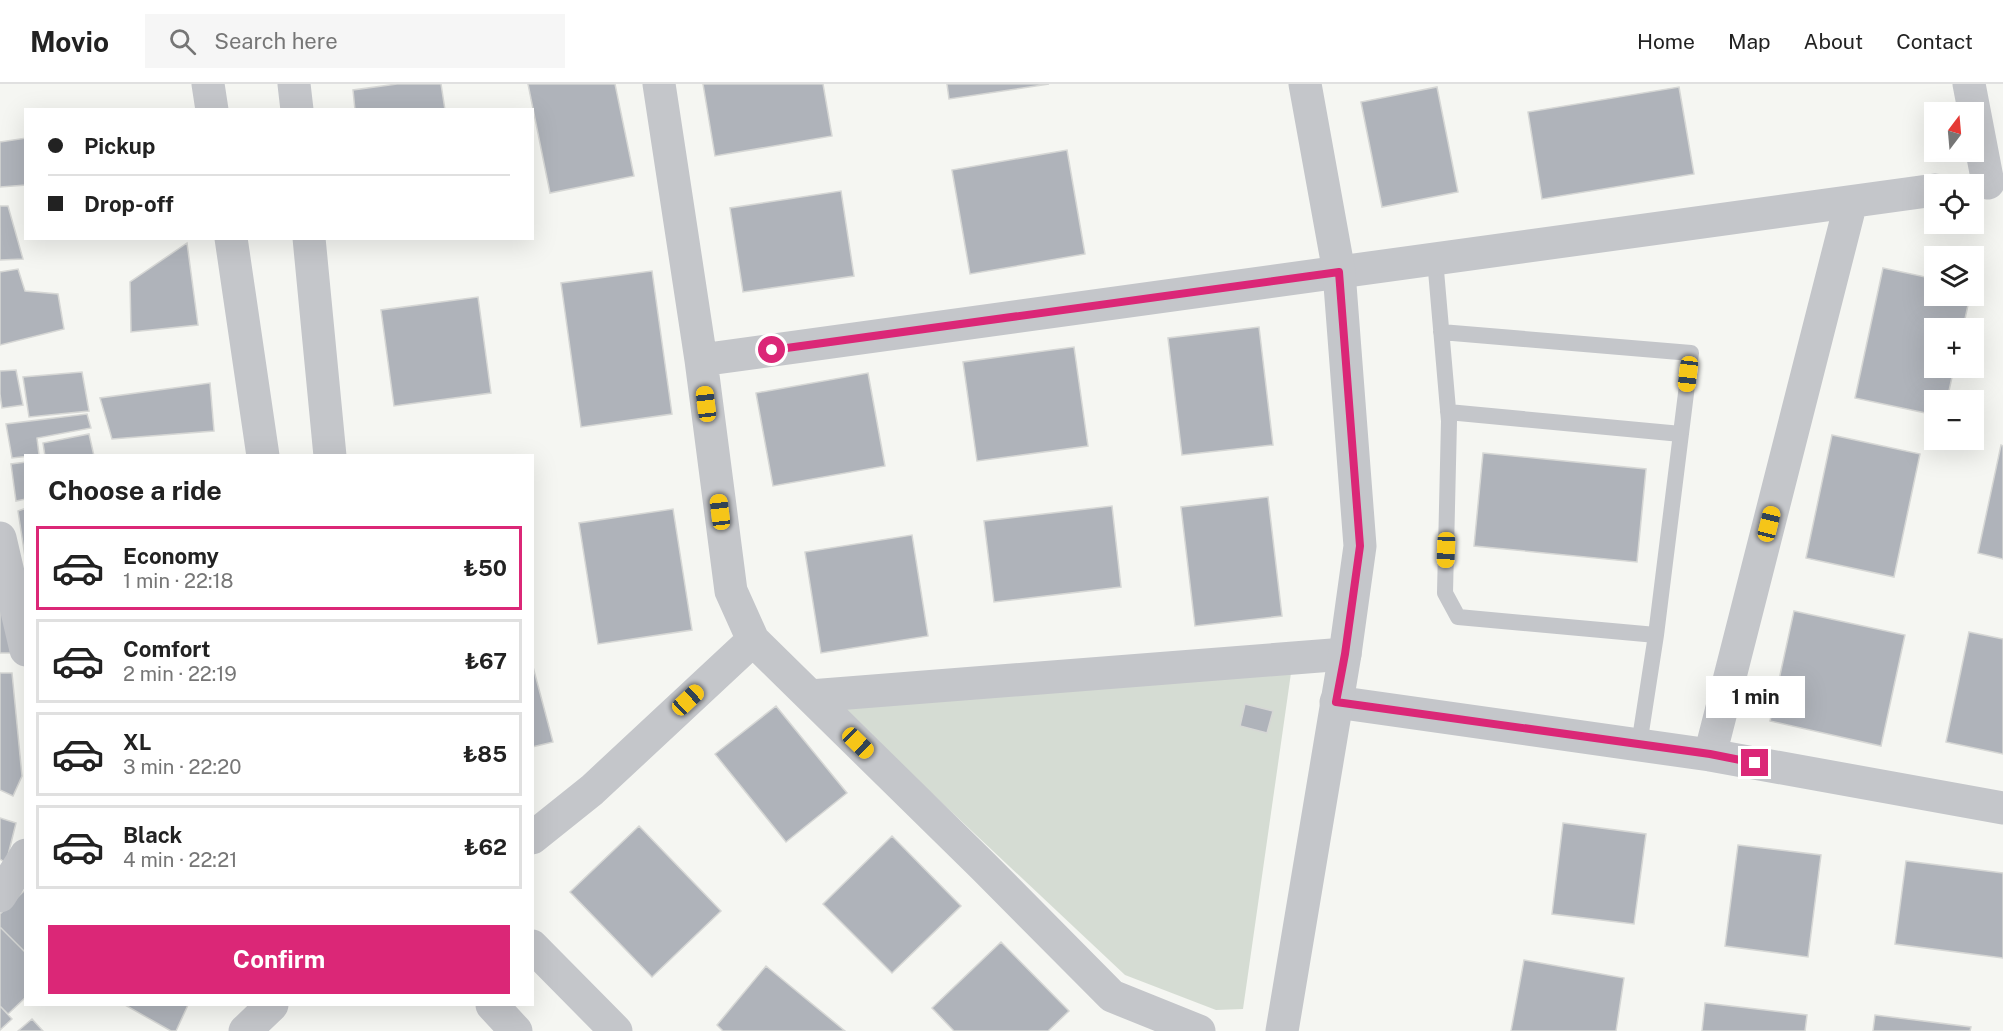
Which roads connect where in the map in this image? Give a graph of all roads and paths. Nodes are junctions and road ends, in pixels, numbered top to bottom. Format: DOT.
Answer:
graph roads {
  1 [pos="208,84"];
  2 [pos="294,84"];
  3 [pos="659,84"];
  4 [pos="1305,84"];
  5 [pos="1969,84"];
  6 [pos="212,108"];
  7 [pos="297,108"];
  8 [pos="1988,183"];
  9 [pos="1924,192"];
  10 [pos="1851,202"];
  11 [pos="231,240"];
  12 [pos="309,240"];
  13 [pos="1435,259"];
  14 [pos="1339,272"];
  15 [pos="1441,332"];
  16 [pos="701,360"];
  17 [pos="1448,412"];
  18 [pos="1681,434"];
  19 [pos="263,454"];
  20 [pos="330,454"];
  21 [pos="0,538"];
  22 [pos="1656,635"];
  23 [pos="753,640"];
  24 [pos="24,641"];
  25 [pos="1345,654"];
  26 [pos="810,696"];
  27 [pos="1336,702"];
  28 [pos="1639,745"];
  29 [pos="1710,754"];
  30 [pos="2003,808"];
  31 [pos="534,836"];
  32 [pos="24,858"];
  33 [pos="0,896"];
  34 [pos="534,948"];
  35 [pos="271,1006"];
  36 [pos="493,1006"];
  37 [pos="245,1031"];
  38 [pos="516,1031"];
  39 [pos="616,1031"];
  40 [pos="1199,1031"];
  41 [pos="1282,1031"];
  1 -- 6 [label="street"];
  2 -- 7 [label="street"];
  3 -- 16 [label="street"];
  4 -- 14 [label="street"];
  5 -- 8 [label="street"];
  9 -- 10 [label="street"];
  10 -- 13 [label="street"];
  10 -- 29 [label="street"];
  11 -- 19 [label="street"];
  12 -- 20 [label="street"];
  13 -- 14 [label="street"];
  13 -- 15 [label="lane"];
  14 -- 16 [label="street"];
  14 -- 25 [label="street"];
  15 -- 17 [label="lane"];
  15 -- 18 [label="lane"];
  16 -- 23 [label="street"];
  17 -- 18 [label="lane"];
  17 -- 22 [label="lane"];
  18 -- 22 [label="lane"];
  21 -- 24 [label="street"];
  22 -- 28 [label="lane"];
  23 -- 26 [label="street"];
  23 -- 31 [label="street"];
  25 -- 26 [label="street"];
  25 -- 27 [label="street"];
  26 -- 40 [label="street"];
  27 -- 28 [label="street"];
  27 -- 41 [label="street"];
  28 -- 29 [label="street"];
  29 -- 30 [label="street"];
  32 -- 33 [label="street"];
  34 -- 39 [label="street"];
  35 -- 37 [label="street"];
  36 -- 38 [label="street"];
}
